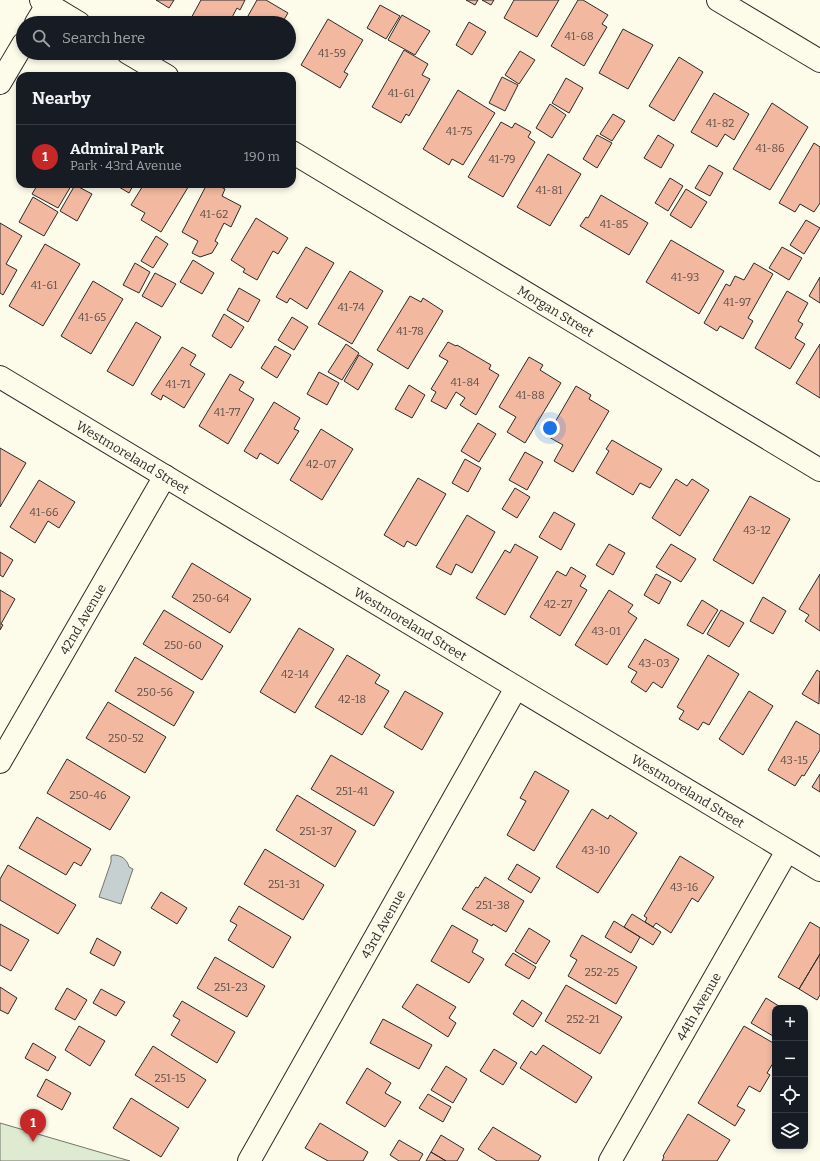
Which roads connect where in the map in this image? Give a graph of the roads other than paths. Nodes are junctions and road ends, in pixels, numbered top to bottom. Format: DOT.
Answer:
graph roads {
  1 [pos="718,0"];
  2 [pos="46,1"];
  3 [pos="39,16"];
  4 [pos="68,16"];
  5 [pos="16,56"];
  6 [pos="140,60"];
  7 [pos="820,61"];
  8 [pos="160,72"];
  9 [pos="0,83"];
  10 [pos="296,154"];
  11 [pos="0,377"];
  12 [pos="820,470"];
  13 [pos="165,476"];
  14 [pos="516,688"];
  15 [pos="0,762"];
  16 [pos="787,851"];
  17 [pos="820,870"];
  18 [pos="249,1161"];
  19 [pos="610,1161"];
  1 -- 7 [label="street"];
  2 -- 3 [label="street"];
  2 -- 4 [label="street"];
  5 -- 9 [label="street"];
  6 -- 8 [label="street"];
  10 -- 12 [label="street, Morgan Street"];
  11 -- 13 [label="street, Westmoreland Street"];
  13 -- 14 [label="street, Westmoreland Street"];
  13 -- 15 [label="street, 42nd Avenue"];
  14 -- 16 [label="street, Westmoreland Street"];
  14 -- 18 [label="street, 43rd Avenue"];
  16 -- 17 [label="street, Westmoreland Street"];
  16 -- 19 [label="street, 44th Avenue"];
}
